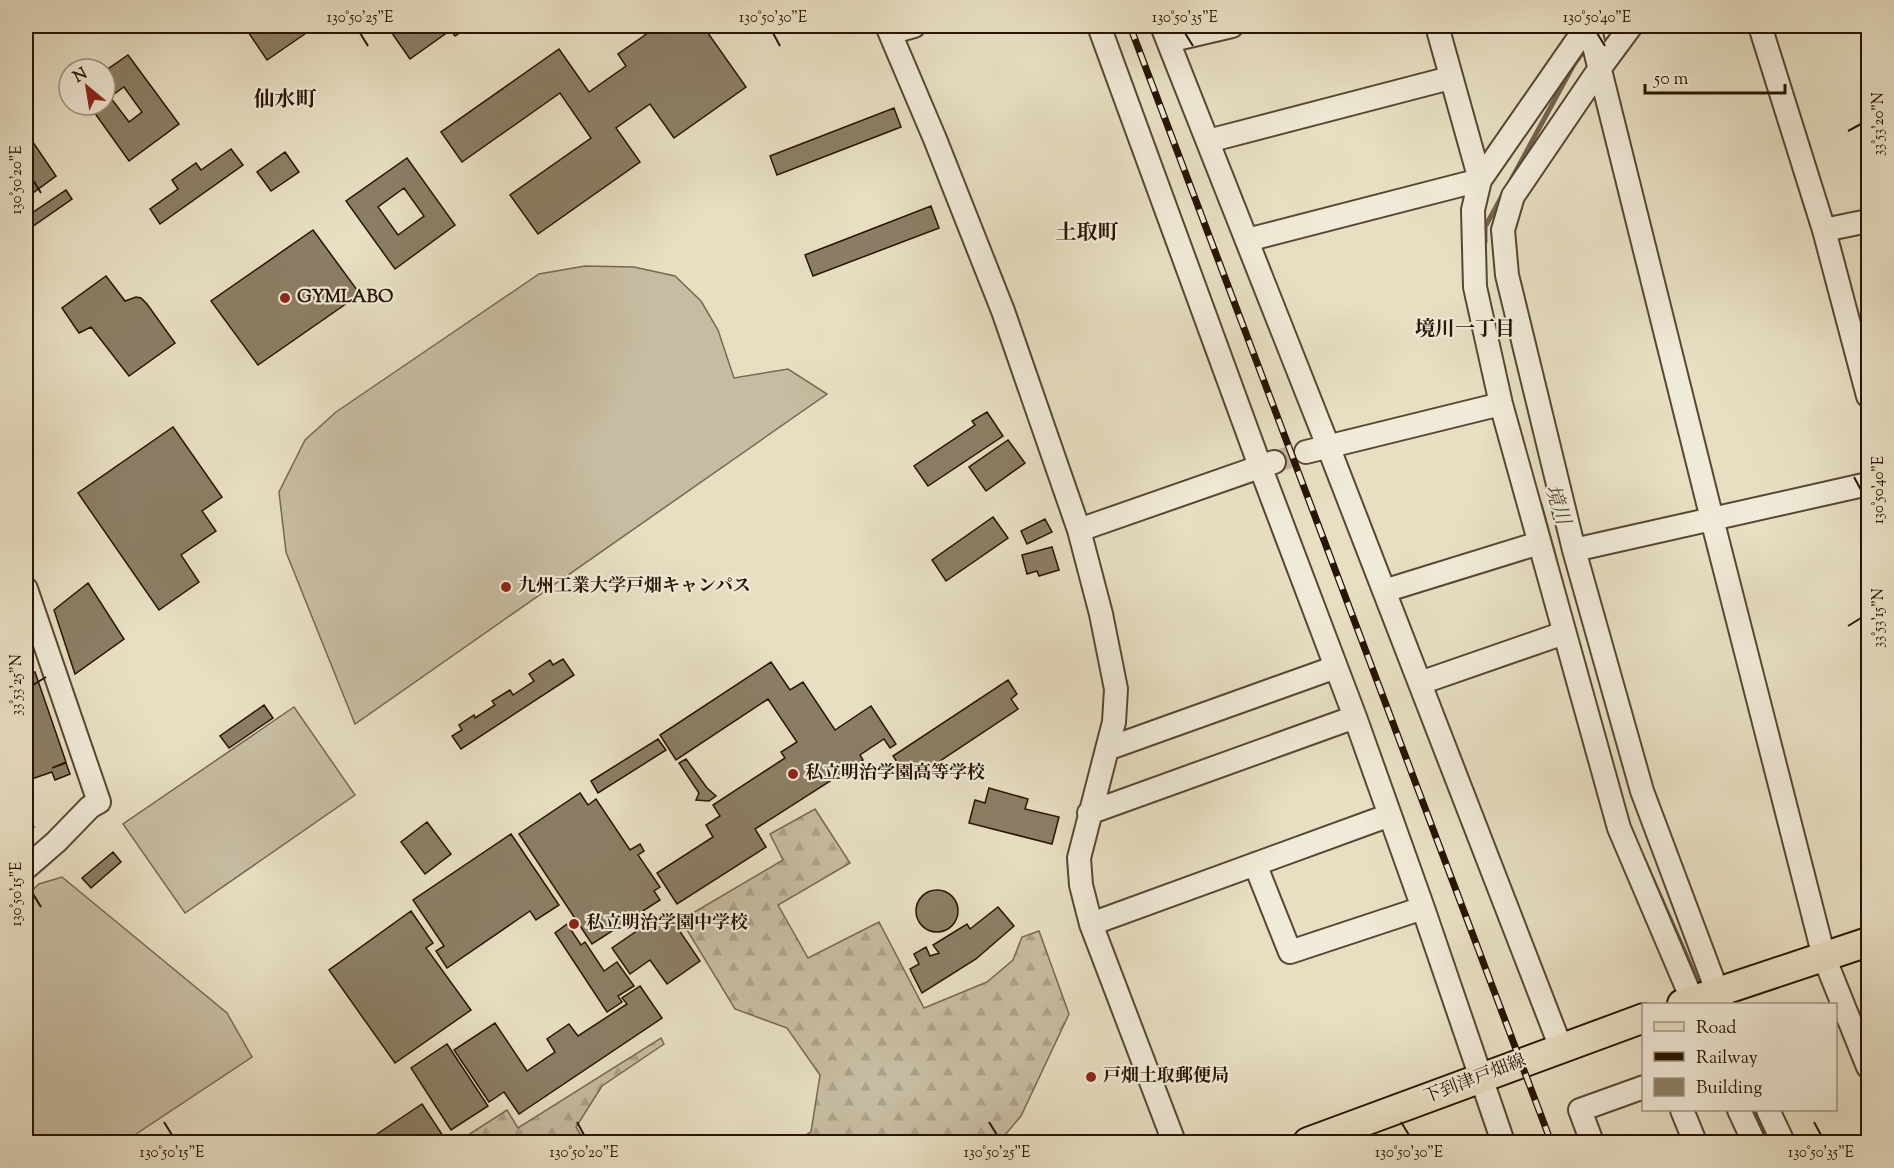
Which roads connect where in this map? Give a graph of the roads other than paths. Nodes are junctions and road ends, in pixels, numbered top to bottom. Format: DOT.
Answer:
graph roads {
  1 [pos="914,26"];
  2 [pos="1100,26"];
  3 [pos="1232,26"];
  4 [pos="1437,26"];
  5 [pos="1588,26"];
  6 [pos="1631,26"];
  7 [pos="1760,26"];
  8 [pos="888,29"];
  9 [pos="1165,33"];
  10 [pos="1599,63"];
  11 [pos="1450,78"];
  12 [pos="1208,141"];
  13 [pos="1480,180"];
  14 [pos="1869,220"];
  15 [pos="1824,230"];
  16 [pos="1246,240"];
  17 [pos="1869,396"];
  18 [pos="1501,404"];
  19 [pos="1328,446"];
  20 [pos="1306,452"];
  21 [pos="1267,464"];
  22 [pos="1869,484"];
  23 [pos="1712,519"];
  24 [pos="1079,530"];
  25 [pos="1539,543"];
  26 [pos="1574,550"];
  27 [pos="26,589"];
  28 [pos="1384,591"];
  29 [pos="1563,633"];
  30 [pos="1336,667"];
  31 [pos="1420,683"];
  32 [pos="1355,717"];
  33 [pos="1107,749"];
  34 [pos="1089,813"];
  35 [pos="1390,815"];
  36 [pos="1255,864"];
  37 [pos="26,868"];
  38 [pos="1423,908"];
  39 [pos="1091,924"];
  40 [pos="1869,942"];
  41 [pos="1824,957"];
  42 [pos="1702,1001"];
  43 [pos="1642,1019"];
  44 [pos="1561,1048"];
  45 [pos="1867,1060"];
  46 [pos="1480,1078"];
  47 [pos="1642,1088"];
  48 [pos="1682,1111"];
  49 [pos="1739,1111"];
  50 [pos="1768,1111"];
  51 [pos="1174,1143"];
  52 [pos="1308,1143"];
  53 [pos="1503,1143"];
  54 [pos="1592,1143"];
  55 [pos="1695,1143"];
  56 [pos="1754,1143"];
  57 [pos="1783,1143"];
  1 -- 8 [label="street"];
  2 -- 21 [label="street"];
  3 -- 9 [label="street"];
  4 -- 11 [label="street"];
  5 -- 10 [label="street"];
  5 -- 13 [label="street"];
  6 -- 10 [label="street"];
  7 -- 15 [label="street"];
  8 -- 24 [label="street"];
  9 -- 12 [label="street"];
  10 -- 23 [label="street"];
  10 -- 26 [label="street"];
  11 -- 12 [label="street"];
  11 -- 13 [label="street"];
  12 -- 16 [label="street"];
  13 -- 16 [label="street"];
  13 -- 18 [label="street"];
  14 -- 15 [label="street"];
  15 -- 17 [label="street"];
  16 -- 19 [label="street"];
  18 -- 19 [label="street"];
  18 -- 25 [label="street"];
  19 -- 20 [label="street"];
  19 -- 28 [label="street"];
  21 -- 24 [label="street"];
  21 -- 30 [label="street"];
  22 -- 23 [label="street"];
  23 -- 26 [label="street"];
  23 -- 41 [label="street"];
  24 -- 33 [label="street"];
  25 -- 28 [label="street"];
  25 -- 29 [label="street"];
  26 -- 42 [label="street"];
  27 -- 37 [label="street"];
  28 -- 31 [label="street"];
  29 -- 31 [label="street"];
  29 -- 42 [label="street"];
  30 -- 32 [label="street"];
  30 -- 33 [label="street"];
  31 -- 44 [label="street"];
  32 -- 34 [label="street"];
  32 -- 35 [label="street"];
  33 -- 34 [label="street"];
  34 -- 39 [label="street"];
  35 -- 36 [label="street"];
  35 -- 38 [label="street"];
  36 -- 38 [label="street"];
  36 -- 39 [label="street"];
  38 -- 46 [label="street"];
  39 -- 51 [label="street"];
  40 -- 41 [label="main road"];
  41 -- 42 [label="main road"];
  41 -- 45 [label="street"];
  43 -- 44 [label="main road, 下到津戸畑線"];
  44 -- 46 [label="main road, 下到津戸畑線"];
  46 -- 52 [label="main road, 下到津戸畑線"];
  46 -- 53 [label="street"];
  47 -- 54 [label="street"];
  48 -- 55 [label="street"];
  49 -- 56 [label="street"];
  50 -- 57 [label="street"];
}
